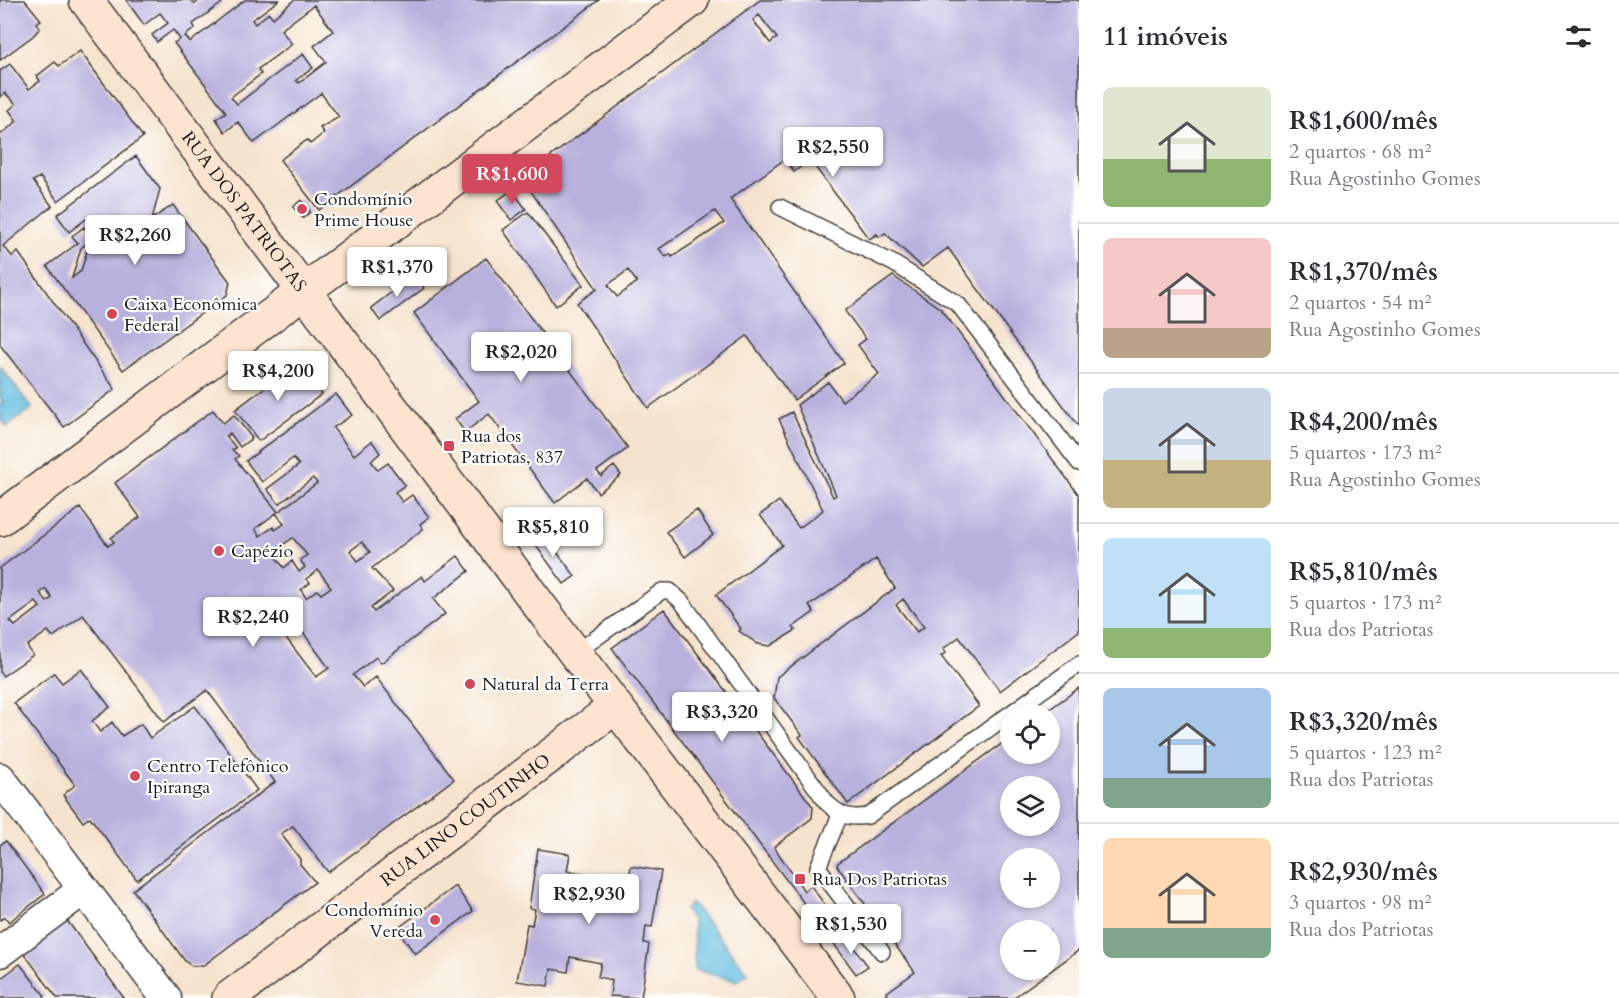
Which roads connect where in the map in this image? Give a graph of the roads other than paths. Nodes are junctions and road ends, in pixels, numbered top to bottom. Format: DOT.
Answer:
graph roads {
  1 [pos="86,0"];
  2 [pos="692,0"];
  3 [pos="780,207"];
  4 [pos="304,292"];
  5 [pos="1079,463"];
  6 [pos="0,519"];
  7 [pos="574,653"];
  8 [pos="1079,664"];
  9 [pos="615,707"];
  10 [pos="0,778"];
  11 [pos="840,815"];
  12 [pos="84,889"];
  13 [pos="0,952"];
  14 [pos="882,952"];
  15 [pos="166,998"];
  16 [pos="229,998"];
  17 [pos="838,998"];
  1 -- 4 [label="street, RUA DOS PATRIOTAS"];
  2 -- 4 [label="street"];
  3 -- 5 [label="lane"];
  4 -- 6 [label="street"];
  4 -- 7 [label="street, RUA DOS PATRIOTAS"];
  7 -- 9 [label="street, RUA DOS PATRIOTAS"];
  7 -- 11 [label="lane"];
  8 -- 11 [label="lane"];
  9 -- 16 [label="street, RUA LINO COUTINHO"];
  9 -- 17 [label="street, RUA DOS PATRIOTAS"];
  10 -- 12 [label="street"];
  11 -- 14 [label="lane"];
  12 -- 13 [label="street"];
  12 -- 15 [label="street"];
}
